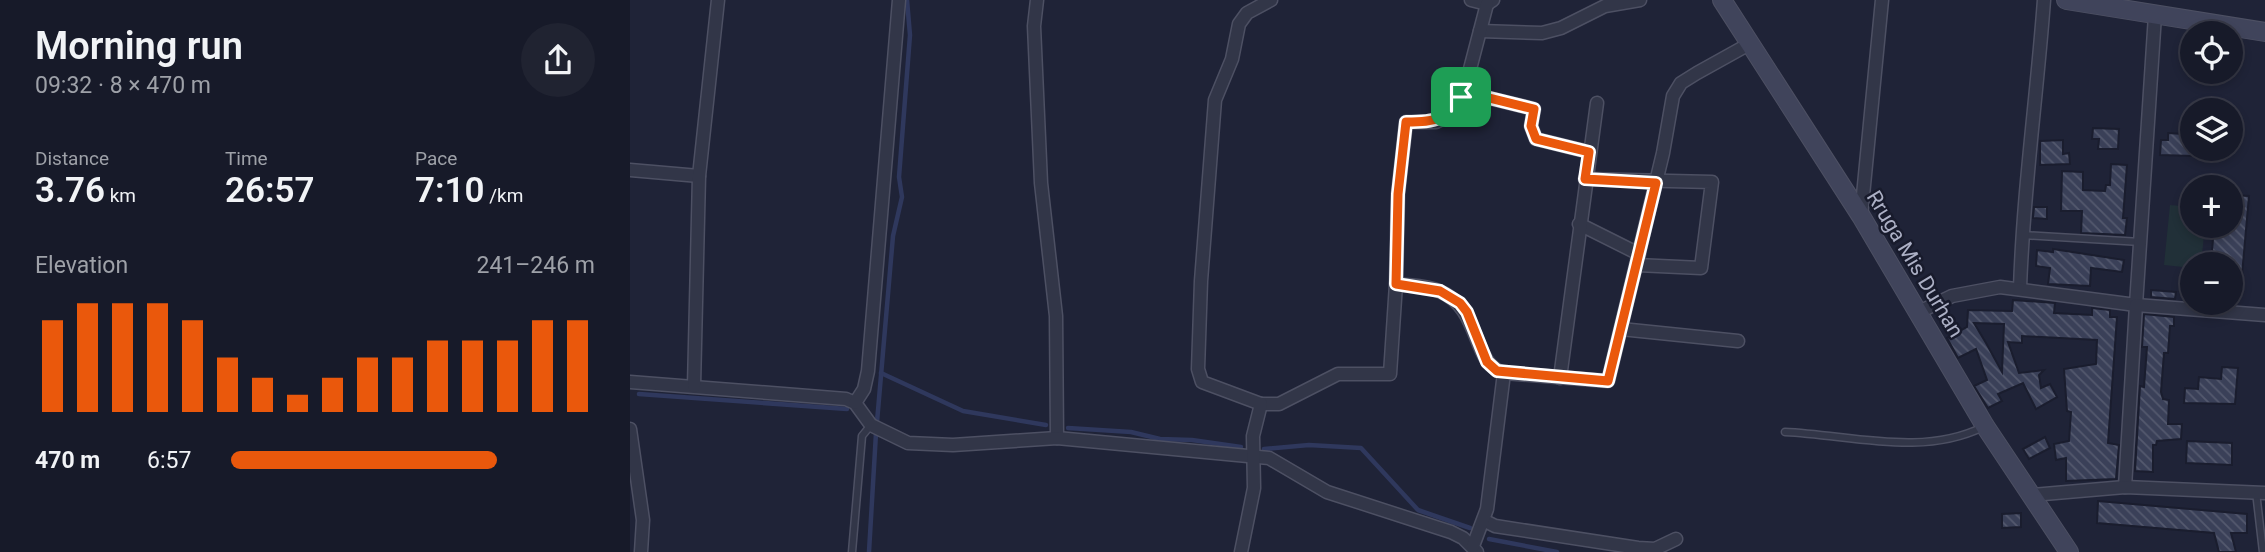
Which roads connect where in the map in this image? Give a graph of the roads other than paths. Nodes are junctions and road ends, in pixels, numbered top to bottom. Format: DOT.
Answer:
graph roads {
  1 [pos="718,0"];
  2 [pos="899,0"];
  3 [pos="1037,0"];
  4 [pos="1271,0"];
  5 [pos="1471,0"];
  6 [pos="1640,0"];
  7 [pos="1722,0"];
  8 [pos="1882,0"];
  9 [pos="2044,0"];
  10 [pos="2066,0"];
  11 [pos="1621,1"];
  12 [pos="1490,2"];
  13 [pos="2155,15"];
  14 [pos="1480,30"];
  15 [pos="2265,32"];
  16 [pos="1751,43"];
  17 [pos="1465,92"];
  18 [pos="1597,103"];
  19 [pos="1589,152"];
  20 [pos="630,170"];
  21 [pos="699,176"];
  22 [pos="1585,179"];
  23 [pos="1656,183"];
  24 [pos="1861,216"];
  25 [pos="1579,224"];
  26 [pos="2021,235"];
  27 [pos="2141,242"];
  28 [pos="1638,260"];
  29 [pos="1396,284"];
  30 [pos="2020,289"];
  31 [pos="2136,305"];
  32 [pos="1917,313"];
  33 [pos="2265,315"];
  34 [pos="1621,329"];
  35 [pos="1738,341"];
  36 [pos="1504,373"];
  37 [pos="1560,378"];
  38 [pos="630,382"];
  39 [pos="694,386"];
  40 [pos="855,402"];
  41 [pos="1261,404"];
  42 [pos="871,425"];
  43 [pos="1985,426"];
  44 [pos="630,429"];
  45 [pos="1786,432"];
  46 [pos="1057,438"];
  47 [pos="1254,456"];
  48 [pos="2124,487"];
  49 [pos="2261,492"];
  50 [pos="2032,495"];
  51 [pos="1485,521"];
  52 [pos="1676,539"];
  53 [pos="1475,549"];
  54 [pos="641,552"];
  55 [pos="852,552"];
  56 [pos="1241,552"];
  57 [pos="2068,552"];
  58 [pos="2263,552"];
  1 -- 21 [label="street"];
  2 -- 40 [label="street"];
  3 -- 46 [label="street"];
  4 -- 41 [label="street"];
  5 -- 12 [label="street"];
  6 -- 11 [label="street"];
  7 -- 16 [label="street, Rruga Mis Durhan"];
  8 -- 24 [label="street"];
  9 -- 26 [label="street"];
  10 -- 13 [label="street"];
  11 -- 14 [label="street"];
  12 -- 14 [label="street"];
  13 -- 15 [label="street"];
  13 -- 27 [label="street"];
  14 -- 17 [label="street"];
  16 -- 23 [label="street"];
  16 -- 24 [label="street, Rruga Mis Durhan"];
  17 -- 19 [label="street"];
  17 -- 29 [label="street"];
  18 -- 19 [label="street"];
  19 -- 22 [label="street"];
  20 -- 21 [label="street"];
  21 -- 39 [label="street"];
  22 -- 23 [label="street"];
  22 -- 25 [label="street"];
  23 -- 28 [label="street"];
  23 -- 28 [label="street"];
  24 -- 32 [label="street, Rruga Mis Durhan"];
  25 -- 28 [label="street"];
  25 -- 37 [label="street"];
  26 -- 27 [label="lane"];
  26 -- 30 [label="street"];
  27 -- 31 [label="street"];
  28 -- 34 [label="street"];
  29 -- 36 [label="street"];
  29 -- 41 [label="street"];
  30 -- 31 [label="street"];
  30 -- 32 [label="street"];
  31 -- 33 [label="street"];
  31 -- 48 [label="street"];
  32 -- 43 [label="street, Rruga Mis Durhan"];
  34 -- 35 [label="street"];
  34 -- 37 [label="street"];
  36 -- 37 [label="street"];
  36 -- 51 [label="street"];
  38 -- 39 [label="street"];
  39 -- 40 [label="street"];
  40 -- 42 [label="street"];
  41 -- 47 [label="street"];
  42 -- 46 [label="street"];
  42 -- 55 [label="lane"];
  43 -- 45 [label="lane"];
  43 -- 50 [label="street, Rruga Mis Durhan"];
  44 -- 54 [label="street"];
  46 -- 47 [label="street"];
  47 -- 53 [label="street"];
  47 -- 56 [label="street"];
  48 -- 49 [label="street"];
  48 -- 50 [label="street"];
  49 -- 58 [label="lane"];
  50 -- 57 [label="street, Rruga Mis Durhan"];
  51 -- 52 [label="street"];
  51 -- 53 [label="street"];
}
